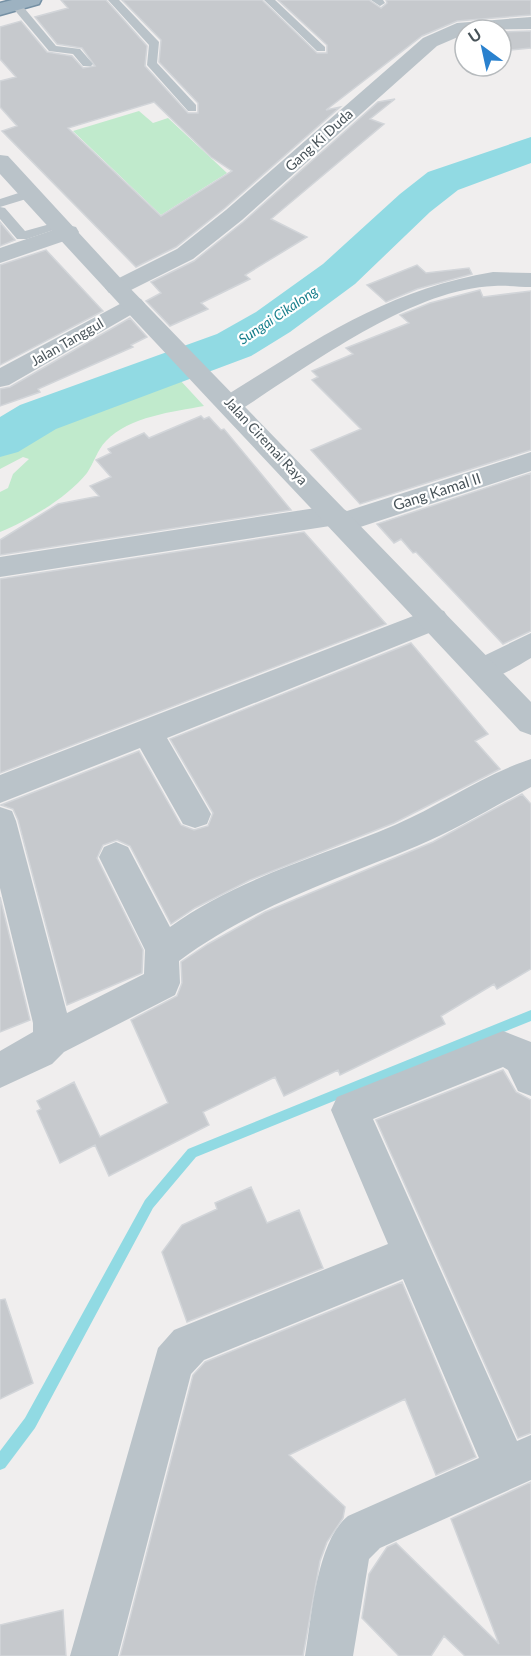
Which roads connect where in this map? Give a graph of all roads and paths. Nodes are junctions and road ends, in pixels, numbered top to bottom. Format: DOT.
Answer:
graph roads {
  1 [pos="113,0"];
  2 [pos="269,0"];
  3 [pos="19,8"];
  4 [pos="531,24"];
  5 [pos="321,50"];
  6 [pos="87,64"];
  7 [pos="192,108"];
  8 [pos="0,160"];
  9 [pos="16,184"];
  10 [pos="0,203"];
  11 [pos="0,211"];
  12 [pos="64,229"];
  13 [pos="0,256"];
  14 [pos="531,280"];
  15 [pos="125,296"];
  16 [pos="0,379"];
  17 [pos="228,401"];
  18 [pos="531,461"];
  19 [pos="339,519"];
  20 [pos="0,567"];
  21 [pos="434,619"];
  22 [pos="531,644"];
  23 [pos="482,670"];
  24 [pos="531,722"];
  25 [pos="148,733"];
  26 [pos="531,772"];
  27 [pos="0,789"];
  28 [pos="195,814"];
  29 [pos="0,821"];
  30 [pos="116,857"];
  31 [pos="164,951"];
  32 [pos="51,1040"];
  33 [pos="526,1067"];
  34 [pos="0,1070"];
  35 [pos="414,1254"];
  36 [pos="518,1462"];
  37 [pos="94,1656"];
  38 [pos="329,1656"];
  1 -- 7 [label="lane"];
  2 -- 5 [label="lane"];
  3 -- 6 [label="lane"];
  4 -- 15 [label="street, Gang Ki Duda"];
  8 -- 9 [label="street, Jalan Ciremai Raya"];
  9 -- 10 [label="lane"];
  9 -- 12 [label="street, Jalan Ciremai Raya"];
  11 -- 12 [label="lane"];
  12 -- 13 [label="street"];
  12 -- 15 [label="street, Jalan Ciremai Raya"];
  14 -- 17 [label="street"];
  15 -- 16 [label="street, Jalan Tanggul"];
  15 -- 17 [label="street, Jalan Ciremai Raya"];
  17 -- 19 [label="street, Jalan Ciremai Raya"];
  18 -- 19 [label="street, Gang Kamal II"];
  19 -- 20 [label="street, Gang Kamal II"];
  19 -- 21 [label="street, Jalan Ciremai Raya"];
  21 -- 23 [label="street, Jalan Ciremai Raya"];
  21 -- 25 [label="street"];
  22 -- 23 [label="street"];
  23 -- 24 [label="street, Jalan Ciremai Raya"];
  25 -- 27 [label="street"];
  25 -- 28 [label="street"];
  26 -- 31 [label="street"];
  29 -- 32 [label="street"];
  30 -- 31 [label="street"];
  31 -- 32 [label="street"];
  32 -- 34 [label="street"];
  33 -- 35 [label="street"];
  35 -- 36 [label="street"];
  35 -- 37 [label="street"];
  36 -- 38 [label="street"];
}
